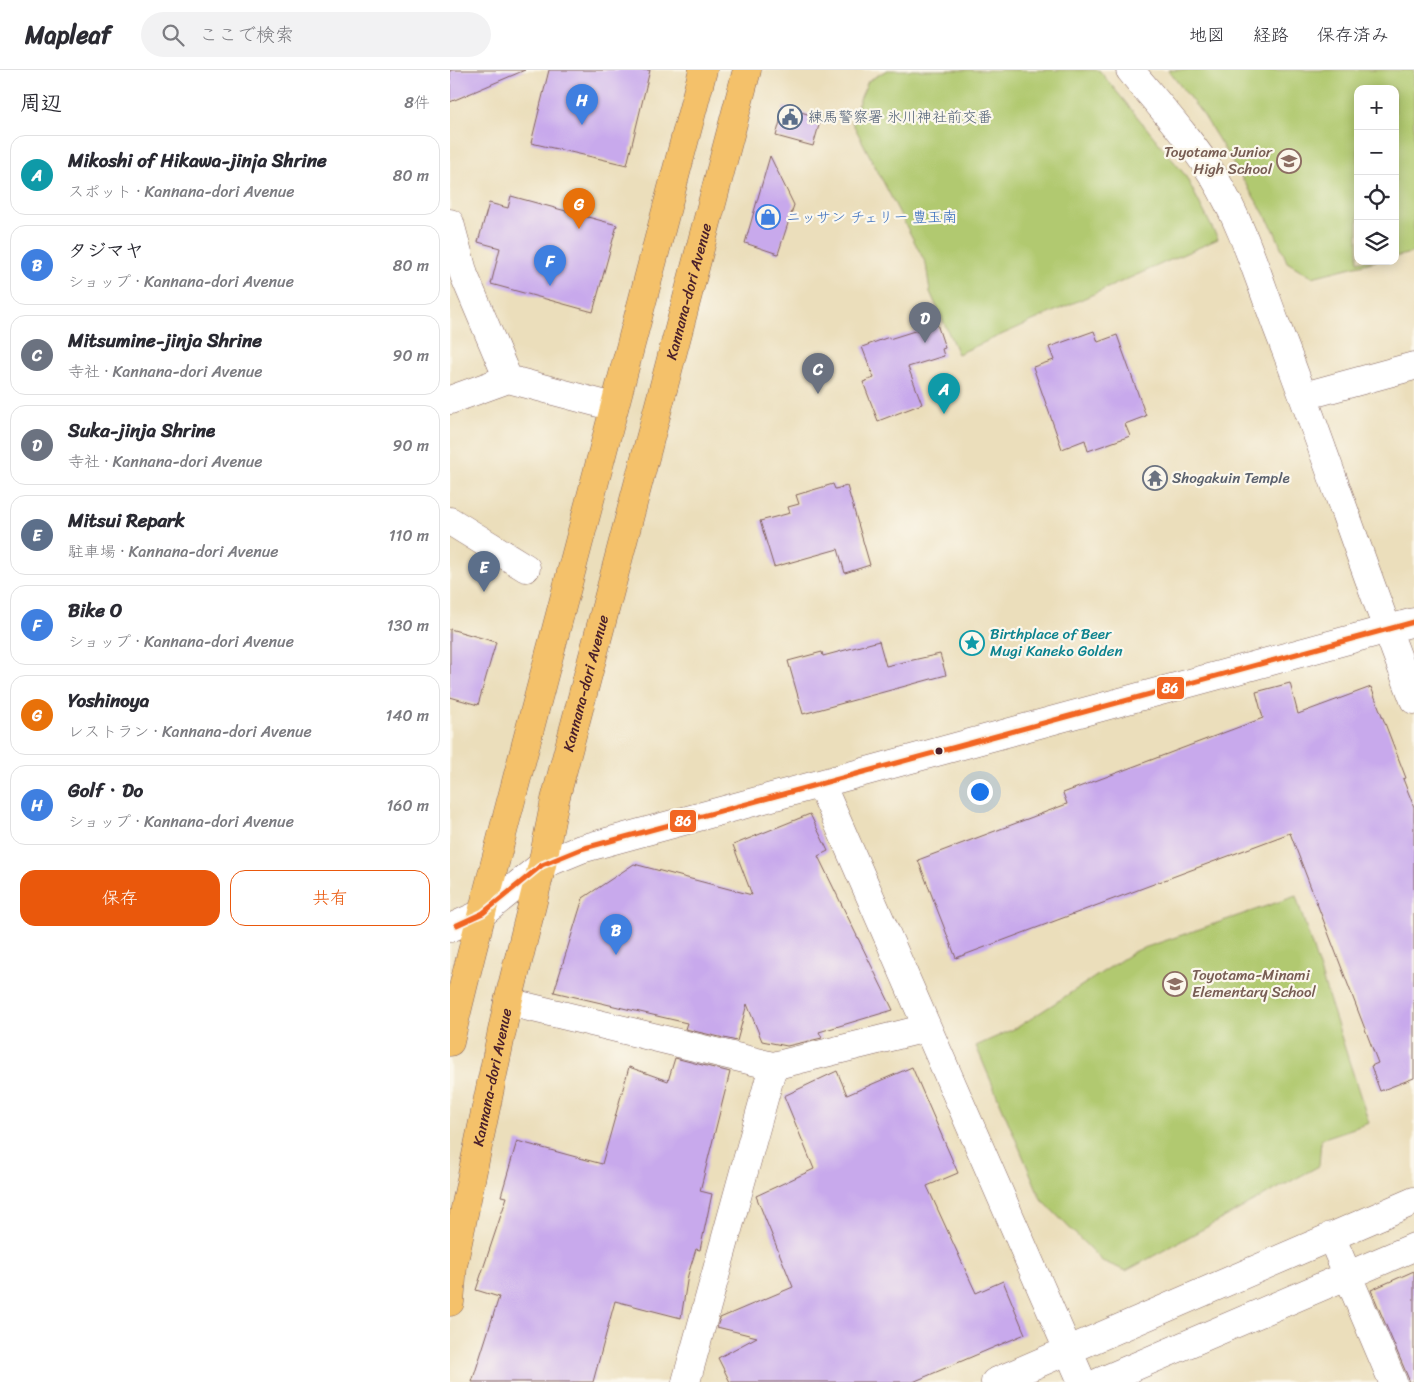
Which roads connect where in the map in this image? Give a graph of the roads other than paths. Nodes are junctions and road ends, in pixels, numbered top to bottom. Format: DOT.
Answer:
graph roads {
  1 [pos="703,70"];
  2 [pos="747,70"];
  3 [pos="1130,70"];
  4 [pos="450,223"];
  5 [pos="1414,366"];
  6 [pos="508,379"];
  7 [pos="1304,396"];
  8 [pos="450,400"];
  9 [pos="614,407"];
  10 [pos="450,521"];
  11 [pos="526,568"];
  12 [pos="1414,622"];
  13 [pos="1387,630"];
  14 [pos="1414,700"];
  15 [pos="821,784"];
  16 [pos="542,865"];
  17 [pos="483,913"];
  18 [pos="450,928"];
  19 [pos="508,1002"];
  20 [pos="928,1028"];
  21 [pos="450,1042"];
  22 [pos="772,1066"];
  23 [pos="1414,1201"];
  24 [pos="1332,1236"];
  25 [pos="1414,1247"];
  26 [pos="1348,1275"];
  27 [pos="450,1302"];
  28 [pos="1068,1350"];
  29 [pos="686,1382"];
  30 [pos="995,1382"];
  31 [pos="1082,1382"];
  32 [pos="1099,1382"];
  33 [pos="1393,1382"];
  1 -- 9 [label="main road"];
  2 -- 16 [label="main road, Kannana-dori Avenue"];
  3 -- 7 [label="street"];
  4 -- 6 [label="street"];
  5 -- 7 [label="street"];
  6 -- 8 [label="street"];
  6 -- 9 [label="street"];
  7 -- 13 [label="street"];
  9 -- 17 [label="main road"];
  10 -- 11 [label="street"];
  12 -- 13 [label="street"];
  13 -- 14 [label="street"];
  13 -- 15 [label="street"];
  15 -- 16 [label="street"];
  15 -- 20 [label="street"];
  16 -- 17 [label="street"];
  16 -- 19 [label="main road, Kannana-dori Avenue"];
  17 -- 18 [label="street"];
  17 -- 21 [label="main road"];
  19 -- 22 [label="street"];
  19 -- 27 [label="main road, Kannana-dori Avenue"];
  20 -- 22 [label="street"];
  20 -- 28 [label="street"];
  22 -- 29 [label="street"];
  23 -- 24 [label="street"];
  24 -- 26 [label="street"];
  24 -- 28 [label="street"];
  25 -- 26 [label="street"];
  26 -- 32 [label="street"];
  26 -- 33 [label="street"];
  28 -- 30 [label="street"];
  28 -- 31 [label="street"];
}
